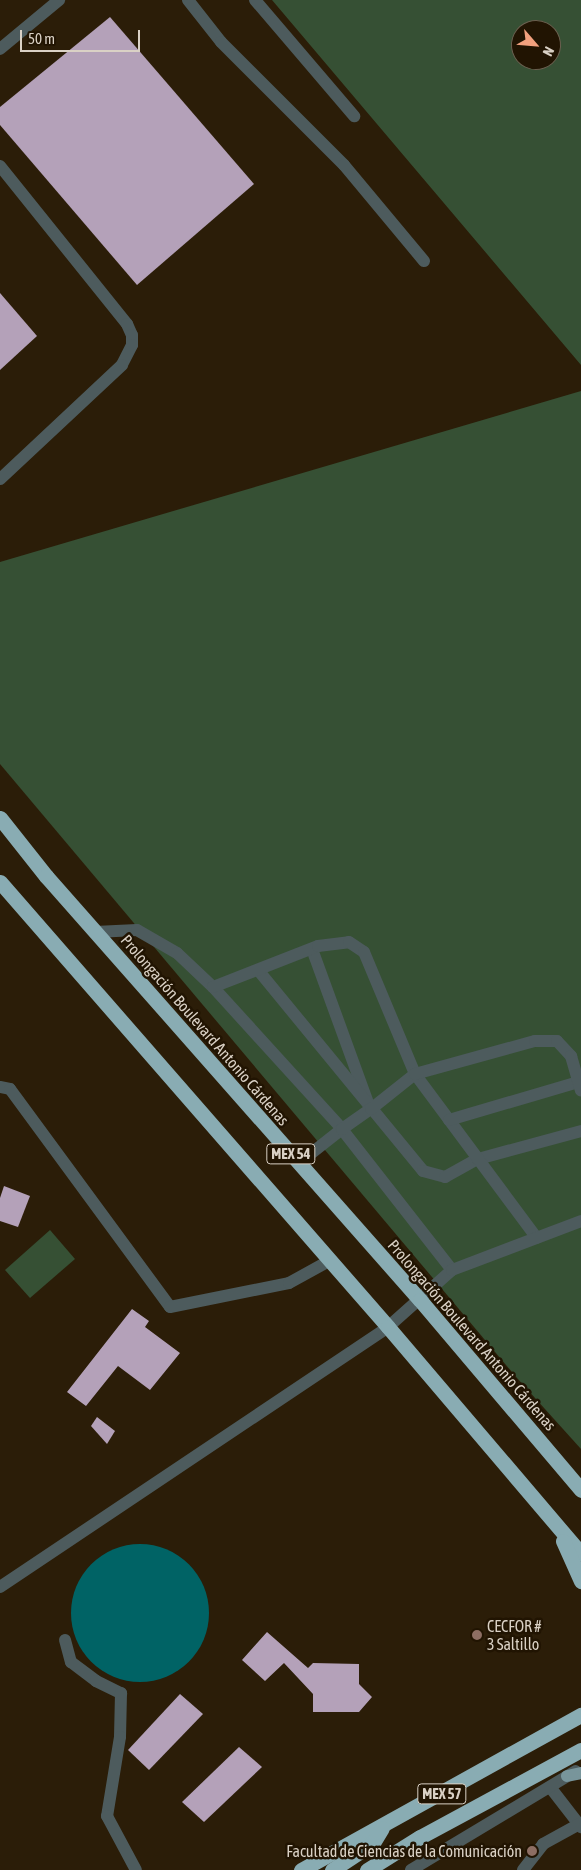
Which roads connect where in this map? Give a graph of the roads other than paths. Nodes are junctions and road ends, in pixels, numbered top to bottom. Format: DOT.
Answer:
graph roads {
  1 [pos="59,0"];
  2 [pos="188,0"];
  3 [pos="255,0"];
  4 [pos="0,49"];
  5 [pos="354,116"];
  6 [pos="0,166"];
  7 [pos="424,262"];
  8 [pos="0,479"];
  9 [pos="0,818"];
  10 [pos="0,882"];
  11 [pos="95,932"];
  12 [pos="312,949"];
  13 [pos="258,970"];
  14 [pos="213,987"];
  15 [pos="415,1074"];
  16 [pos="0,1086"];
  17 [pos="580,1087"];
  18 [pos="371,1109"];
  19 [pos="450,1120"];
  20 [pos="342,1129"];
  21 [pos="581,1131"];
  22 [pos="478,1159"];
  23 [pos="299,1163"];
  24 [pos="581,1221"];
  25 [pos="537,1238"];
  26 [pos="329,1261"];
  27 [pos="452,1270"];
  28 [pos="420,1300"];
  29 [pos="388,1327"];
  30 [pos="581,1490"];
  31 [pos="558,1528"];
  32 [pos="581,1554"];
  33 [pos="581,1581"];
  34 [pos="0,1588"];
  35 [pos="65,1640"];
  36 [pos="581,1715"];
  37 [pos="581,1750"];
  38 [pos="581,1768"];
  39 [pos="581,1773"];
  40 [pos="567,1776"];
  41 [pos="550,1787"];
  42 [pos="580,1825"];
  43 [pos="382,1827"];
  44 [pos="136,1870"];
  45 [pos="301,1870"];
  46 [pos="332,1870"];
  47 [pos="367,1870"];
  48 [pos="411,1870"];
  49 [pos="523,1870"];
  1 -- 4 [label="street"];
  2 -- 7 [label="street"];
  3 -- 5 [label="street"];
  6 -- 8 [label="street"];
  9 -- 11 [label="highway, Prolongación Boulevard Antonio Cárdenas / MEX 54"];
  10 -- 26 [label="highway, MEX 54"];
  11 -- 14 [label="street"];
  11 -- 23 [label="highway, Prolongación Boulevard Antonio Cárdenas / MEX 54"];
  12 -- 13 [label="street"];
  12 -- 15 [label="street"];
  12 -- 18 [label="street"];
  13 -- 14 [label="street"];
  13 -- 18 [label="street"];
  14 -- 20 [label="street"];
  15 -- 17 [label="street"];
  15 -- 18 [label="street"];
  15 -- 19 [label="street"];
  16 -- 26 [label="street"];
  17 -- 19 [label="street"];
  18 -- 20 [label="street"];
  18 -- 22 [label="street"];
  19 -- 22 [label="street"];
  20 -- 23 [label="street"];
  20 -- 27 [label="street"];
  21 -- 22 [label="street"];
  22 -- 25 [label="street"];
  23 -- 28 [label="highway, Prolongación Boulevard Antonio Cárdenas / MEX 54"];
  24 -- 25 [label="street"];
  25 -- 27 [label="street"];
  26 -- 29 [label="highway, MEX 54"];
  27 -- 28 [label="street"];
  28 -- 29 [label="street"];
  28 -- 30 [label="highway, Prolongación Boulevard Antonio Cárdenas / MEX 54"];
  29 -- 31 [label="highway, MEX 54"];
  29 -- 34 [label="street"];
  31 -- 32 [label="highway, MEX 54"];
  31 -- 33 [label="highway"];
  35 -- 44 [label="street"];
  36 -- 43 [label="highway, MEX 57"];
  37 -- 47 [label="highway, MEX 57"];
  38 -- 40 [label="street"];
  39 -- 40 [label="main road"];
  40 -- 41 [label="street"];
  41 -- 42 [label="street"];
  41 -- 48 [label="street"];
  42 -- 49 [label="street"];
  43 -- 45 [label="highway, MEX 57"];
  43 -- 46 [label="highway"];
}
